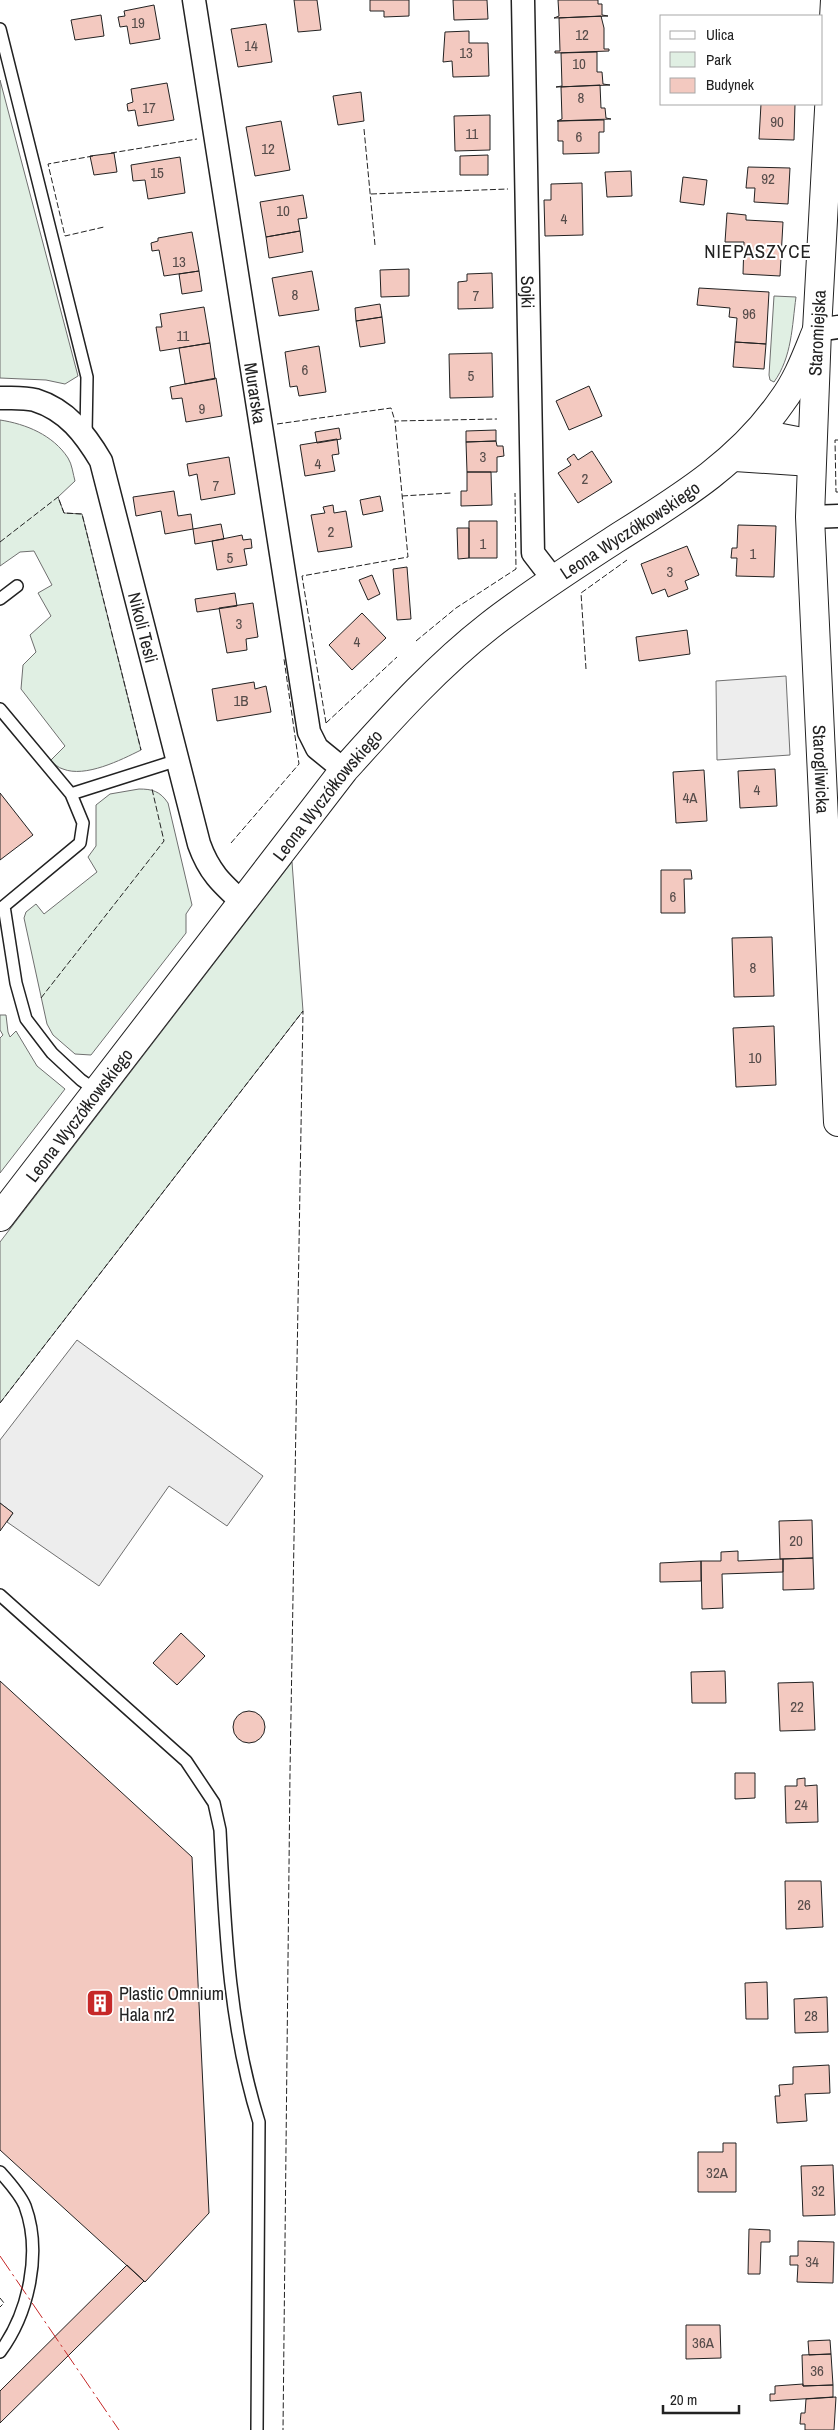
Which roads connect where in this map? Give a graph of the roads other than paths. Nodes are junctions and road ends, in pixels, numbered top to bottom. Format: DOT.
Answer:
graph roads {
  1 [pos="194,0"];
  2 [pos="523,0"];
  3 [pos="836,7"];
  4 [pos="0,29"];
  5 [pos="831,209"];
  6 [pos="828,328"];
  7 [pos="0,398"];
  8 [pos="86,436"];
  9 [pos="741,450"];
  10 [pos="812,459"];
  11 [pos="838,516"];
  12 [pos="810,517"];
  13 [pos="553,579"];
  14 [pos="17,586"];
  15 [pos="0,599"];
  16 [pos="815,656"];
  17 [pos="0,709"];
  18 [pos="178,760"];
  19 [pos="344,770"];
  20 [pos="71,794"];
  21 [pos="243,903"];
  22 [pos="97,1091"];
  23 [pos="838,1122"];
  24 [pos="0,1217"];
  25 [pos="0,1595"];
  26 [pos="0,2172"];
  27 [pos="0,2352"];
  28 [pos="257,2430"];
  1 -- 19 [label="street, Murarska"];
  2 -- 13 [label="street, Sojki"];
  3 -- 5 [label="street, Staromiejska"];
  4 -- 8 [label="lane"];
  5 -- 6 [label="street, Staromiejska"];
  6 -- 9 [label="street, Leona Wyczółkowskiego"];
  6 -- 10 [label="street, Staromiejska"];
  7 -- 8 [label="street, Nikoli Tesli"];
  8 -- 18 [label="street, Nikoli Tesli"];
  9 -- 10 [label="street"];
  9 -- 13 [label="street, Leona Wyczółkowskiego"];
  10 -- 12 [label="street, Staromiejska"];
  11 -- 12 [label="street"];
  12 -- 16 [label="street, Staromiejska"];
  13 -- 19 [label="street, Leona Wyczółkowskiego"];
  14 -- 15 [label="lane"];
  16 -- 23 [label="street, Starogliwicka"];
  17 -- 20 [label="lane"];
  18 -- 20 [label="lane"];
  18 -- 21 [label="street, Nikoli Tesli"];
  19 -- 21 [label="street, Leona Wyczółkowskiego"];
  20 -- 22 [label="lane"];
  21 -- 22 [label="street, Leona Wyczółkowskiego"];
  22 -- 24 [label="street, Leona Wyczółkowskiego"];
  25 -- 28 [label="lane"];
  26 -- 27 [label="lane"];
}
